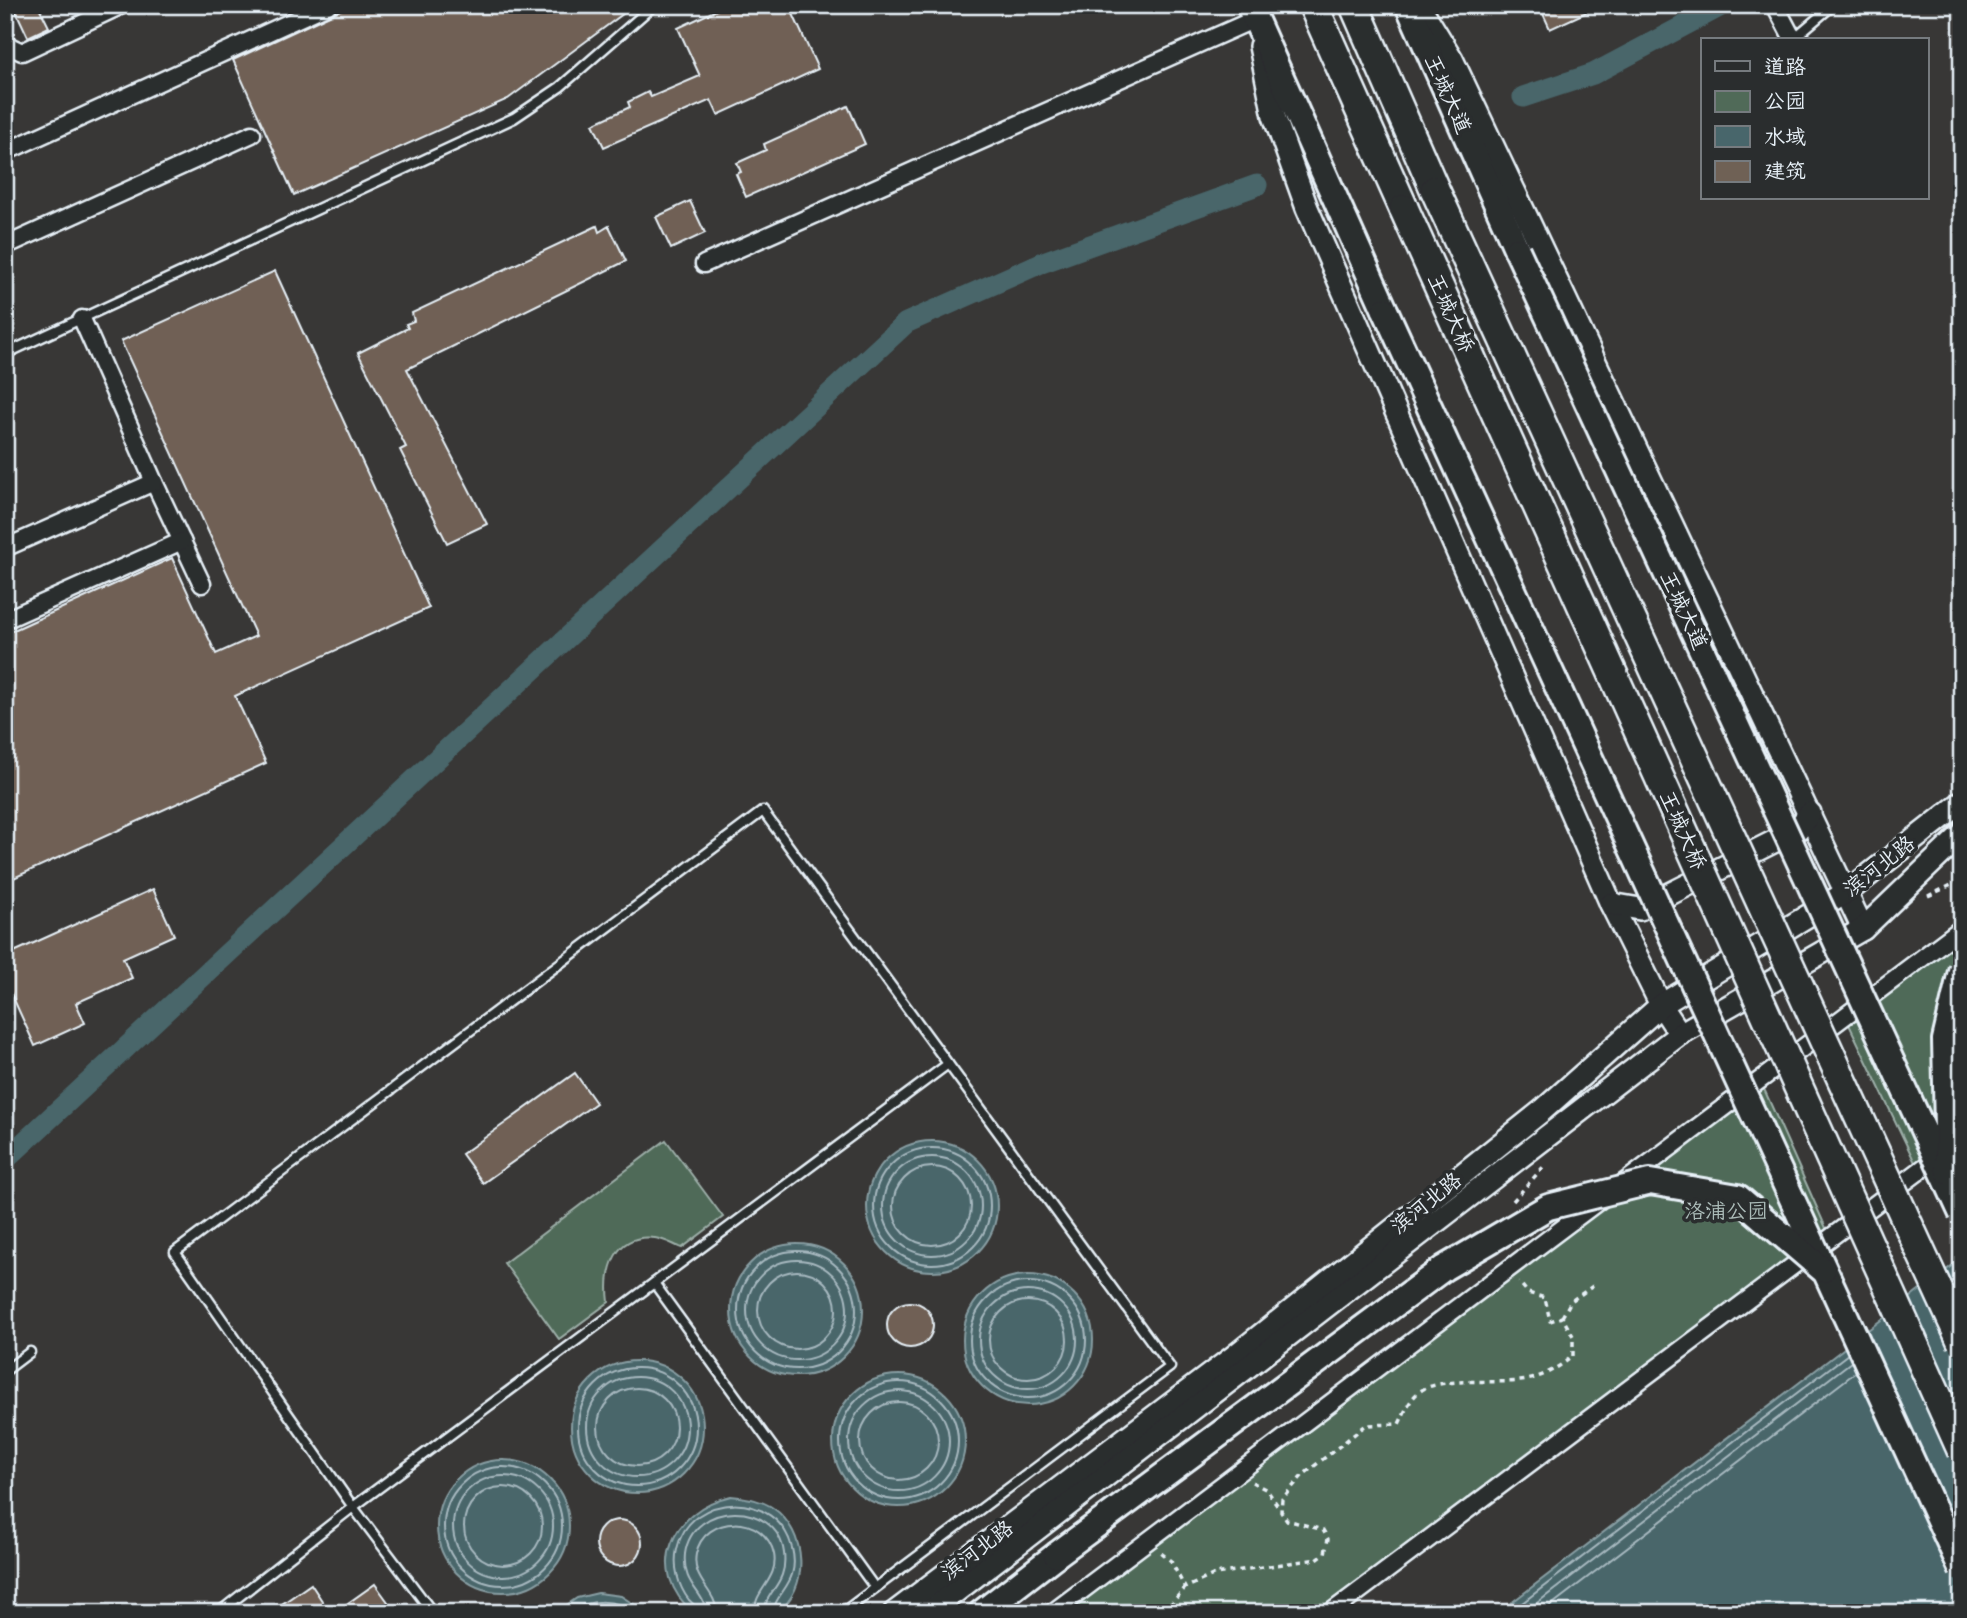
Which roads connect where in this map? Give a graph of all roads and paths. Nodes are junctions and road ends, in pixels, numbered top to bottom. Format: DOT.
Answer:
graph roads {
  1 [pos="122,5"];
  2 [pos="328,5"];
  3 [pos="654,5"];
  4 [pos="1313,5"];
  5 [pos="1354,5"];
  6 [pos="1364,5"];
  7 [pos="1408,5"];
  8 [pos="1419,5"];
  9 [pos="1775,5"];
  10 [pos="1833,5"];
  11 [pos="1252,12"];
  12 [pos="1792,38"];
  13 [pos="1794,38"];
  14 [pos="5,44"];
  15 [pos="252,134"];
  16 [pos="5,152"];
  17 [pos="1436,190"];
  18 [pos="5,246"];
  19 [pos="704,264"];
  20 [pos="82,319"];
  21 [pos="5,355"];
  22 [pos="154,482"];
  23 [pos="182,541"];
  24 [pos="5,548"];
  25 [pos="202,584"];
  26 [pos="5,620"];
  27 [pos="1962,802"];
  28 [pos="1810,813"];
  29 [pos="1962,834"];
  30 [pos="1847,892"];
  31 [pos="1611,904"];
  32 [pos="1962,928"];
  33 [pos="1863,929"];
  34 [pos="1962,967"];
  35 [pos="1661,1005"];
  36 [pos="1680,1034"];
  37 [pos="947,1064"];
  38 [pos="1962,1139"];
  39 [pos="1948,1183"];
  40 [pos="1962,1214"];
  41 [pos="1510,1268"];
  42 [pos="1829,1276"];
  43 [pos="654,1283"];
  44 [pos="1593,1286"];
  45 [pos="1562,1317"];
  46 [pos="1962,1342"];
  47 [pos="30,1352"];
  48 [pos="5,1371"];
  49 [pos="1962,1451"];
  50 [pos="1233,1476"];
  51 [pos="354,1507"];
  52 [pos="1281,1511"];
  53 [pos="1146,1542"];
  54 [pos="1962,1570"];
  55 [pos="875,1588"];
  56 [pos="1185,1588"];
  57 [pos="218,1613"];
  58 [pos="433,1613"];
  59 [pos="842,1613"];
  60 [pos="894,1613"];
  61 [pos="929,1613"];
  62 [pos="981,1613"];
  63 [pos="1052,1613"];
  64 [pos="1163,1613"];
  65 [pos="1330,1613"];
  1 -- 14 [label="street"];
  2 -- 16 [label="street"];
  3 -- 20 [label="lane"];
  4 -- 49 [label="highway, 王城大桥, bridge"];
  5 -- 17 [label="highway"];
  6 -- 17 [label="main road"];
  7 -- 39 [label="main road, 王城大道, bridge"];
  8 -- 28 [label="main road"];
  9 -- 12 [label="street"];
  10 -- 13 [label="lane"];
  11 -- 19 [label="street"];
  11 -- 31 [label="main road"];
  11 -- 42 [label="main road, bridge"];
  15 -- 18 [label="street"];
  17 -- 46 [label="highway, 王城大桥, bridge"];
  20 -- 21 [label="lane"];
  20 -- 22 [label="street"];
  22 -- 23 [label="street"];
  22 -- 24 [label="street"];
  23 -- 25 [label="street"];
  23 -- 26 [label="street"];
  27 -- 30 [label="main road, 滨河北路"];
  28 -- 30 [label="main road"];
  28 -- 31 [label="main road"];
  29 -- 33 [label="main road, 滨河北路"];
  30 -- 33 [label="main road"];
  30 -- 35 [label="main road, 滨河北路"];
  31 -- 35 [label="main road"];
  32 -- 41 [label="street"];
  33 -- 36 [label="main road, 滨河北路"];
  34 -- 39 [label="main road, bridge"];
  35 -- 36 [label="main road"];
  35 -- 60 [label="main road, 滨河北路"];
  36 -- 61 [label="main road, 滨河北路"];
  37 -- 43 [label="lane"];
  37 -- 51 [label="lane"];
  37 -- 55 [label="lane"];
  38 -- 65 [label="street"];
  39 -- 40 [label="main road, 王城大道, bridge"];
  41 -- 45 [label="path"];
  41 -- 50 [label="street"];
  42 -- 54 [label="main road, bridge"];
  42 -- 62 [label="main road, bridge"];
  43 -- 51 [label="lane"];
  43 -- 55 [label="lane"];
  44 -- 45 [label="path"];
  45 -- 52 [label="path"];
  47 -- 48 [label="lane"];
  50 -- 52 [label="path"];
  50 -- 53 [label="street"];
  51 -- 57 [label="lane"];
  51 -- 58 [label="lane"];
  52 -- 56 [label="path"];
  53 -- 56 [label="path"];
  53 -- 63 [label="street"];
  55 -- 59 [label="lane"];
  56 -- 64 [label="path"];
}
